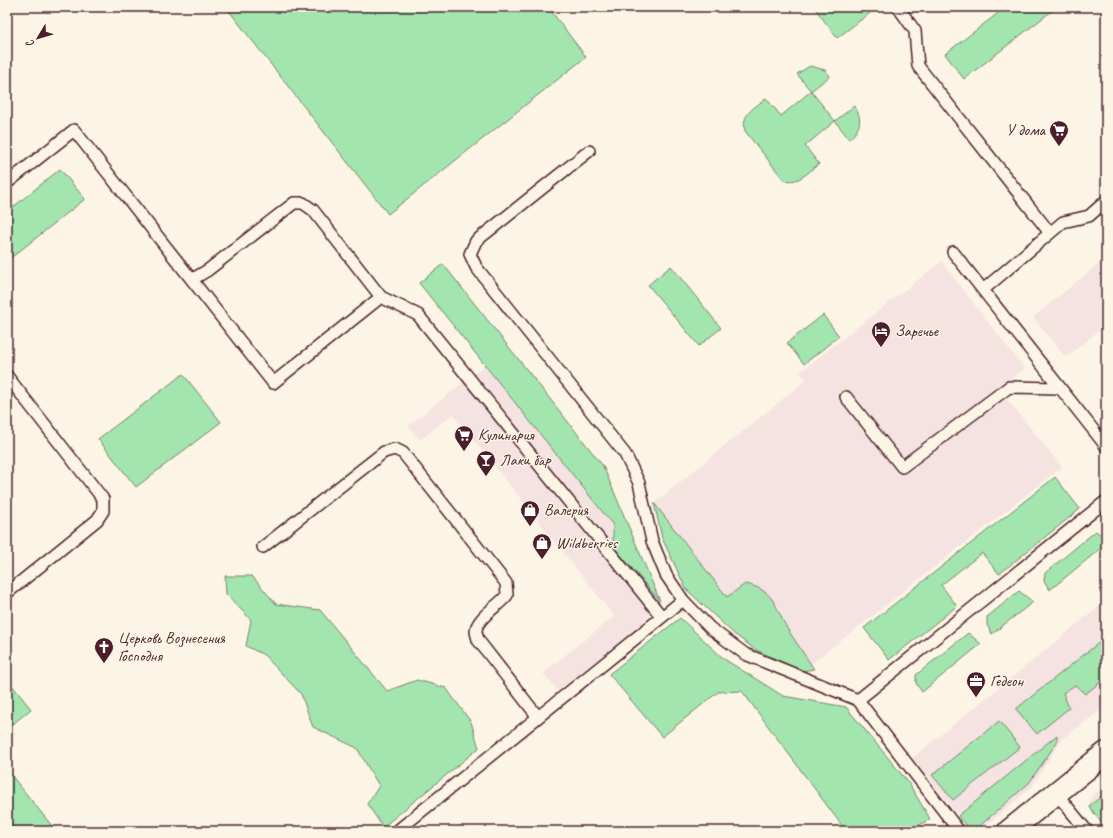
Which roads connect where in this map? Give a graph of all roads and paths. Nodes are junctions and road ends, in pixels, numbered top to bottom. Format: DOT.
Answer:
graph roads {
  1 [pos="898,7"];
  2 [pos="589,151"];
  3 [pos="7,183"];
  4 [pos="1106,201"];
  5 [pos="1050,233"];
  6 [pos="953,252"];
  7 [pos="193,279"];
  8 [pos="983,290"];
  9 [pos="381,297"];
  10 [pos="7,376"];
  11 [pos="1059,388"];
  12 [pos="846,397"];
  13 [pos="1106,446"];
  14 [pos="1106,501"];
  15 [pos="263,547"];
  16 [pos="7,594"];
  17 [pos="683,600"];
  18 [pos="662,617"];
  19 [pos="858,700"];
  20 [pos="538,717"];
  21 [pos="1106,753"];
  22 [pos="1056,793"];
  23 [pos="397,831"];
  24 [pos="959,831"];
  25 [pos="1009,831"];
  26 [pos="1087,831"];
  1 -- 5 [label="lane"];
  2 -- 17 [label="lane"];
  3 -- 7 [label="lane"];
  4 -- 5 [label="lane"];
  5 -- 8 [label="lane"];
  6 -- 8 [label="lane"];
  7 -- 9 [label="lane"];
  7 -- 9 [label="lane"];
  8 -- 11 [label="lane"];
  9 -- 18 [label="lane"];
  10 -- 16 [label="lane"];
  11 -- 12 [label="lane"];
  11 -- 13 [label="lane"];
  14 -- 19 [label="lane"];
  15 -- 20 [label="lane"];
  17 -- 18 [label="lane"];
  17 -- 19 [label="lane"];
  18 -- 20 [label="lane"];
  19 -- 24 [label="lane"];
  20 -- 23 [label="lane"];
  21 -- 22 [label="main road"];
  22 -- 25 [label="main road"];
  22 -- 26 [label="lane"];
}
